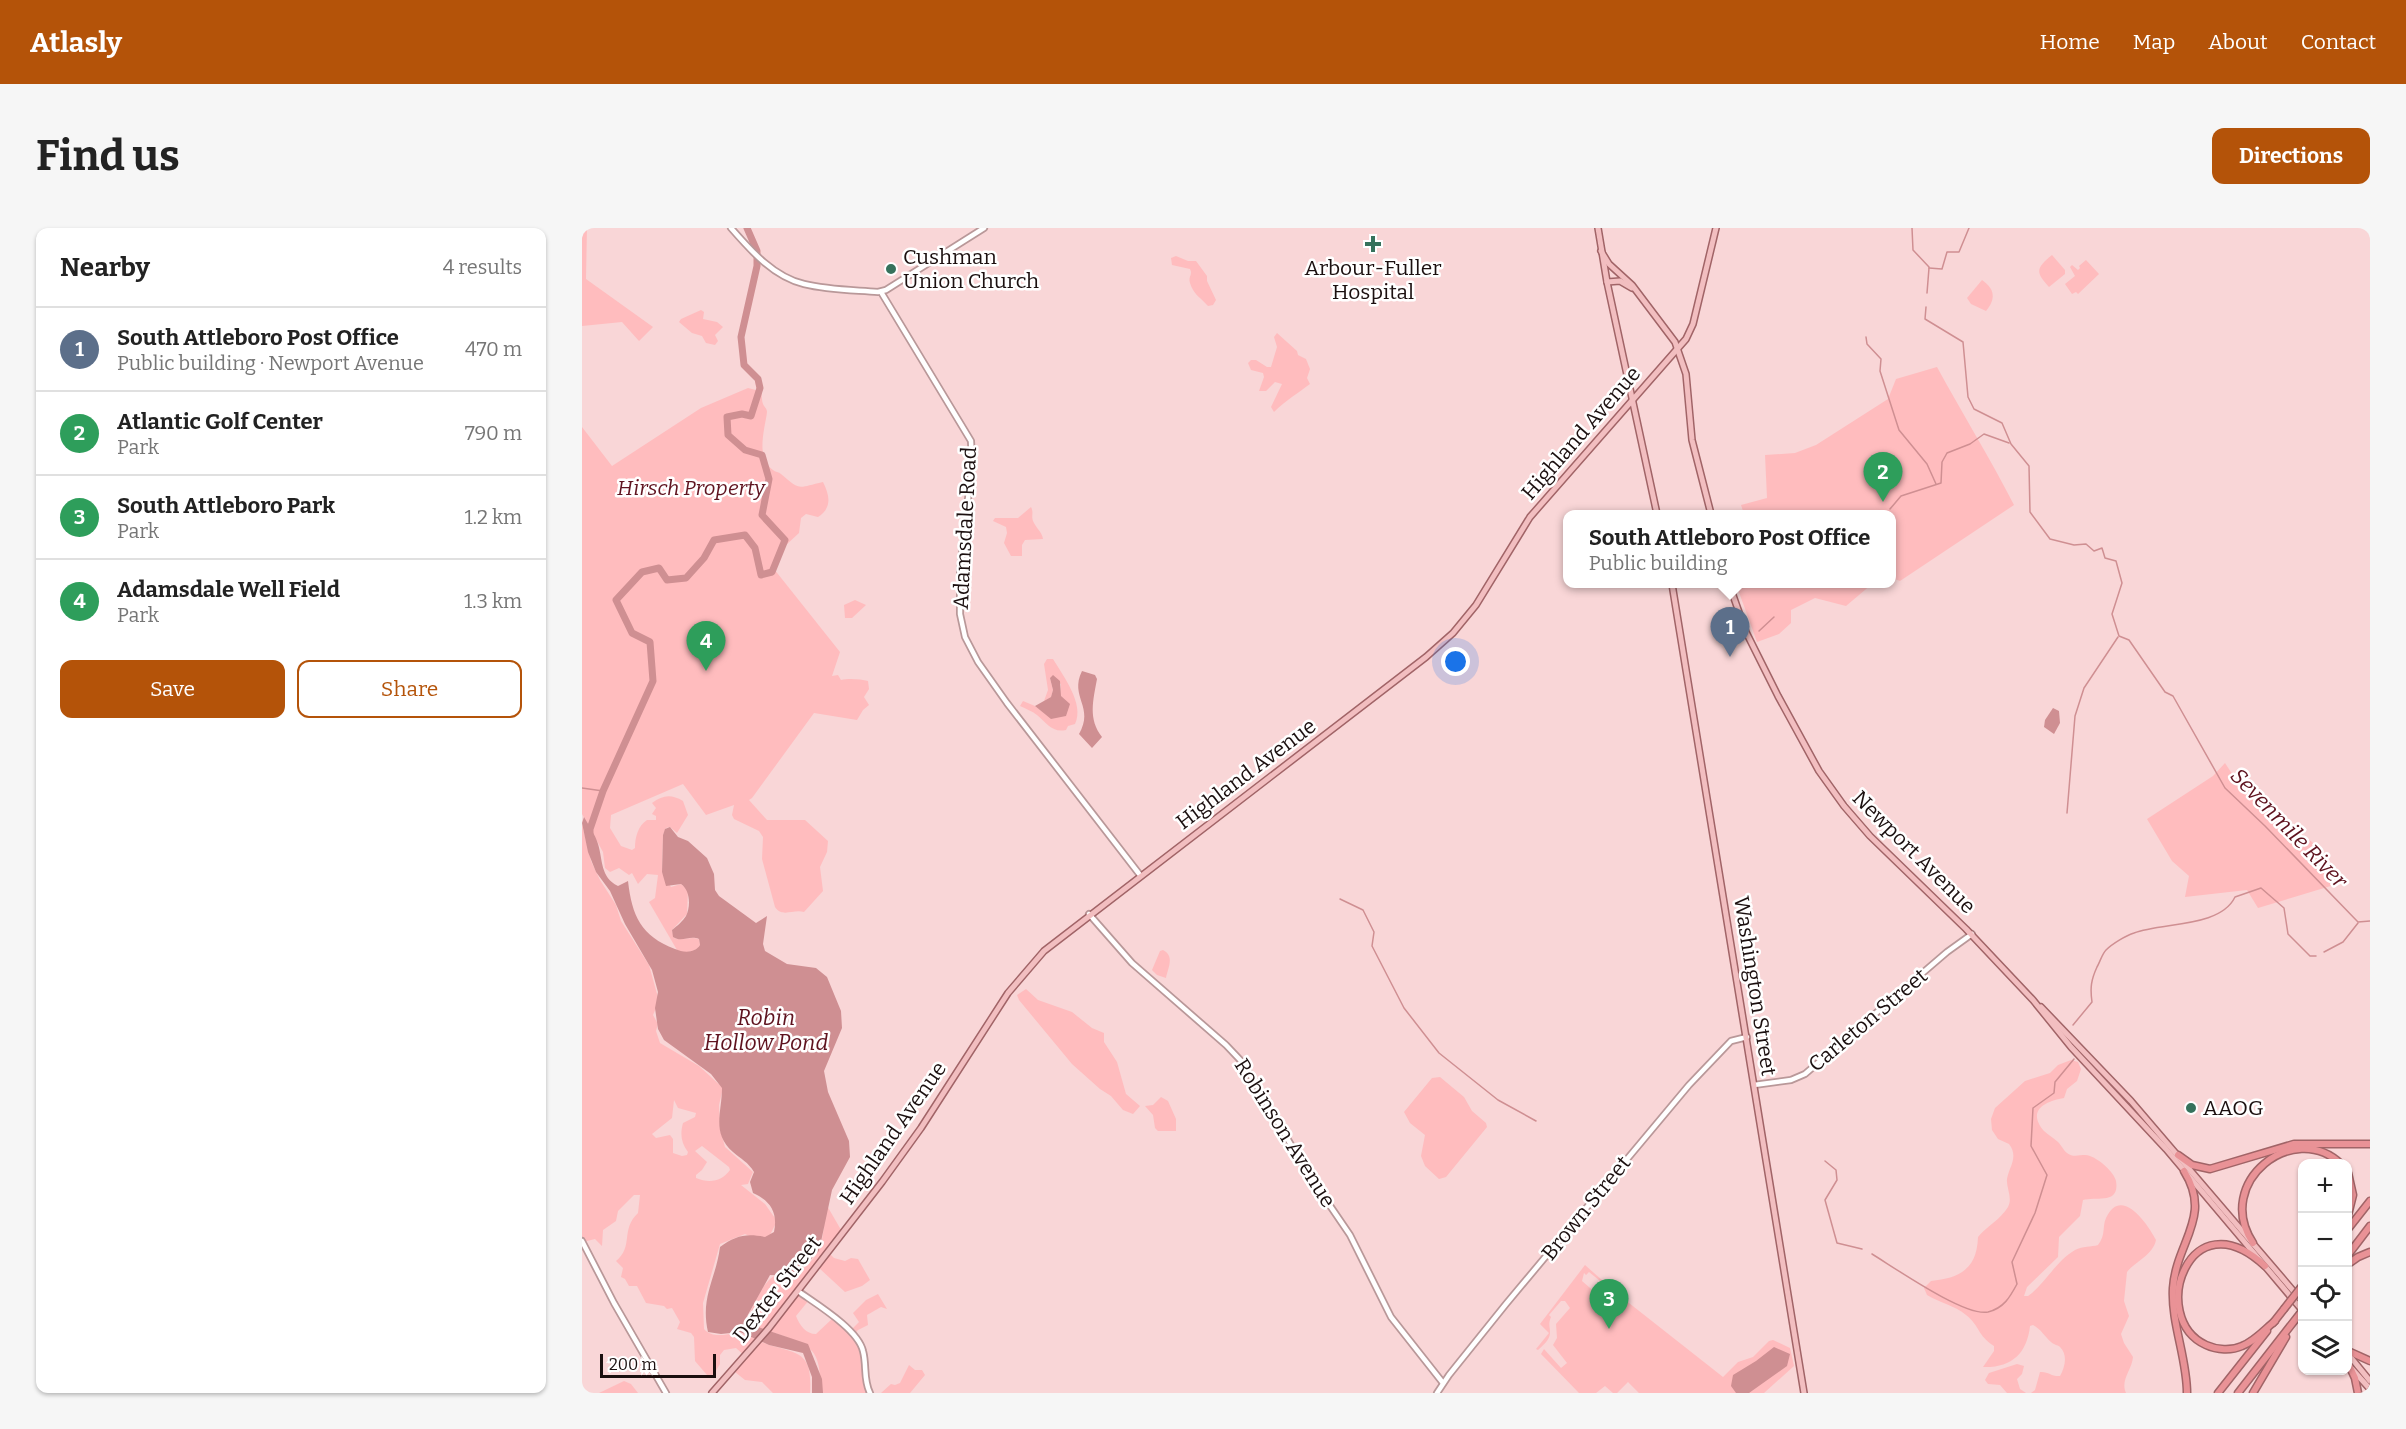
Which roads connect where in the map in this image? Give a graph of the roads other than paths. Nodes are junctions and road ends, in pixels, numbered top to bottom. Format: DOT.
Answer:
graph roads {
  1 [pos="731,228"];
  2 [pos="984,228"];
  3 [pos="1593,228"];
  4 [pos="1598,228"];
  5 [pos="1716,228"];
  6 [pos="1600,243"];
  7 [pos="1601,251"];
  8 [pos="1607,282"];
  9 [pos="881,292"];
  10 [pos="1639,294"];
  11 [pos="1678,348"];
  12 [pos="1632,399"];
  13 [pos="1656,510"];
  14 [pos="1710,510"];
  15 [pos="1673,588"];
  16 [pos="1730,588"];
  17 [pos="1140,875"];
  18 [pos="1089,914"];
  19 [pos="1972,934"];
  20 [pos="2033,1000"];
  21 [pos="1747,1037"];
  22 [pos="1754,1085"];
  23 [pos="2370,1144"];
  24 [pos="2178,1155"];
  25 [pos="2334,1159"];
  26 [pos="2184,1171"];
  27 [pos="2370,1201"];
  28 [pos="2352,1224"];
  29 [pos="2370,1226"];
  30 [pos="843,1232"];
  31 [pos="582,1241"];
  32 [pos="2253,1243"];
  33 [pos="2352,1250"];
  34 [pos="2370,1252"];
  35 [pos="2352,1261"];
  36 [pos="2265,1266"];
  37 [pos="798,1290"];
  38 [pos="2298,1291"];
  39 [pos="2298,1296"];
  40 [pos="2298,1306"];
  41 [pos="2298,1317"];
  42 [pos="2275,1321"];
  43 [pos="2295,1321"];
  44 [pos="2352,1354"];
  45 [pos="2352,1358"];
  46 [pos="2370,1361"];
  47 [pos="2352,1369"];
  48 [pos="2352,1372"];
  49 [pos="2370,1381"];
  50 [pos="1443,1383"];
  51 [pos="2370,1389"];
  52 [pos="666,1393"];
  53 [pos="712,1393"];
  54 [pos="870,1393"];
  55 [pos="1437,1393"];
  56 [pos="1804,1393"];
  57 [pos="2187,1393"];
  58 [pos="2218,1393"];
  59 [pos="2238,1393"];
  60 [pos="2253,1393"];
  61 [pos="2358,1393"];
  1 -- 9 [label="street"];
  2 -- 9 [label="street"];
  3 -- 6 [label="main road"];
  4 -- 6 [label="main road"];
  5 -- 11 [label="main road"];
  6 -- 7 [label="main road"];
  7 -- 8 [label="main road"];
  7 -- 10 [label="main road"];
  8 -- 10 [label="main road"];
  8 -- 12 [label="main road"];
  9 -- 17 [label="street, Adamsdale Road"];
  10 -- 11 [label="main road"];
  11 -- 12 [label="main road, Highland Avenue"];
  11 -- 14 [label="main road"];
  12 -- 13 [label="main road"];
  12 -- 17 [label="main road, Highland Avenue"];
  15 -- 21 [label="main road, Washington Street"];
  16 -- 19 [label="main road, Newport Avenue"];
  17 -- 18 [label="main road, Highland Avenue"];
  18 -- 30 [label="main road, Highland Avenue"];
  18 -- 50 [label="street, Robinson Avenue"];
  19 -- 20 [label="main road, Newport Avenue"];
  19 -- 22 [label="street, Carleton Street"];
  20 -- 24 [label="main road, Newport Avenue"];
  20 -- 26 [label="main road, Newport Avenue"];
  21 -- 22 [label="main road, Washington Street"];
  21 -- 50 [label="street, Brown Street"];
  22 -- 56 [label="main road, Washington Street"];
  23 -- 24 [label="highway"];
  24 -- 32 [label="main road, Newport Avenue"];
  25 -- 32 [label="highway"];
  26 -- 36 [label="main road, Newport Avenue"];
  26 -- 57 [label="highway"];
  27 -- 28 [label="highway"];
  29 -- 33 [label="highway"];
  30 -- 37 [label="main road, Dexter Street"];
  31 -- 52 [label="street"];
  32 -- 39 [label="main road, Newport Avenue"];
  34 -- 35 [label="highway"];
  36 -- 40 [label="main road, Newport Avenue"];
  36 -- 42 [label="highway"];
  37 -- 53 [label="main road, Dexter Street"];
  37 -- 54 [label="street"];
  38 -- 42 [label="highway, bridge"];
  41 -- 43 [label="highway"];
  42 -- 58 [label="highway"];
  43 -- 59 [label="highway"];
  43 -- 60 [label="highway"];
  44 -- 46 [label="highway"];
  45 -- 49 [label="main road"];
  47 -- 51 [label="main road"];
  48 -- 61 [label="highway"];
  50 -- 55 [label="street, Brown Street"];
}
